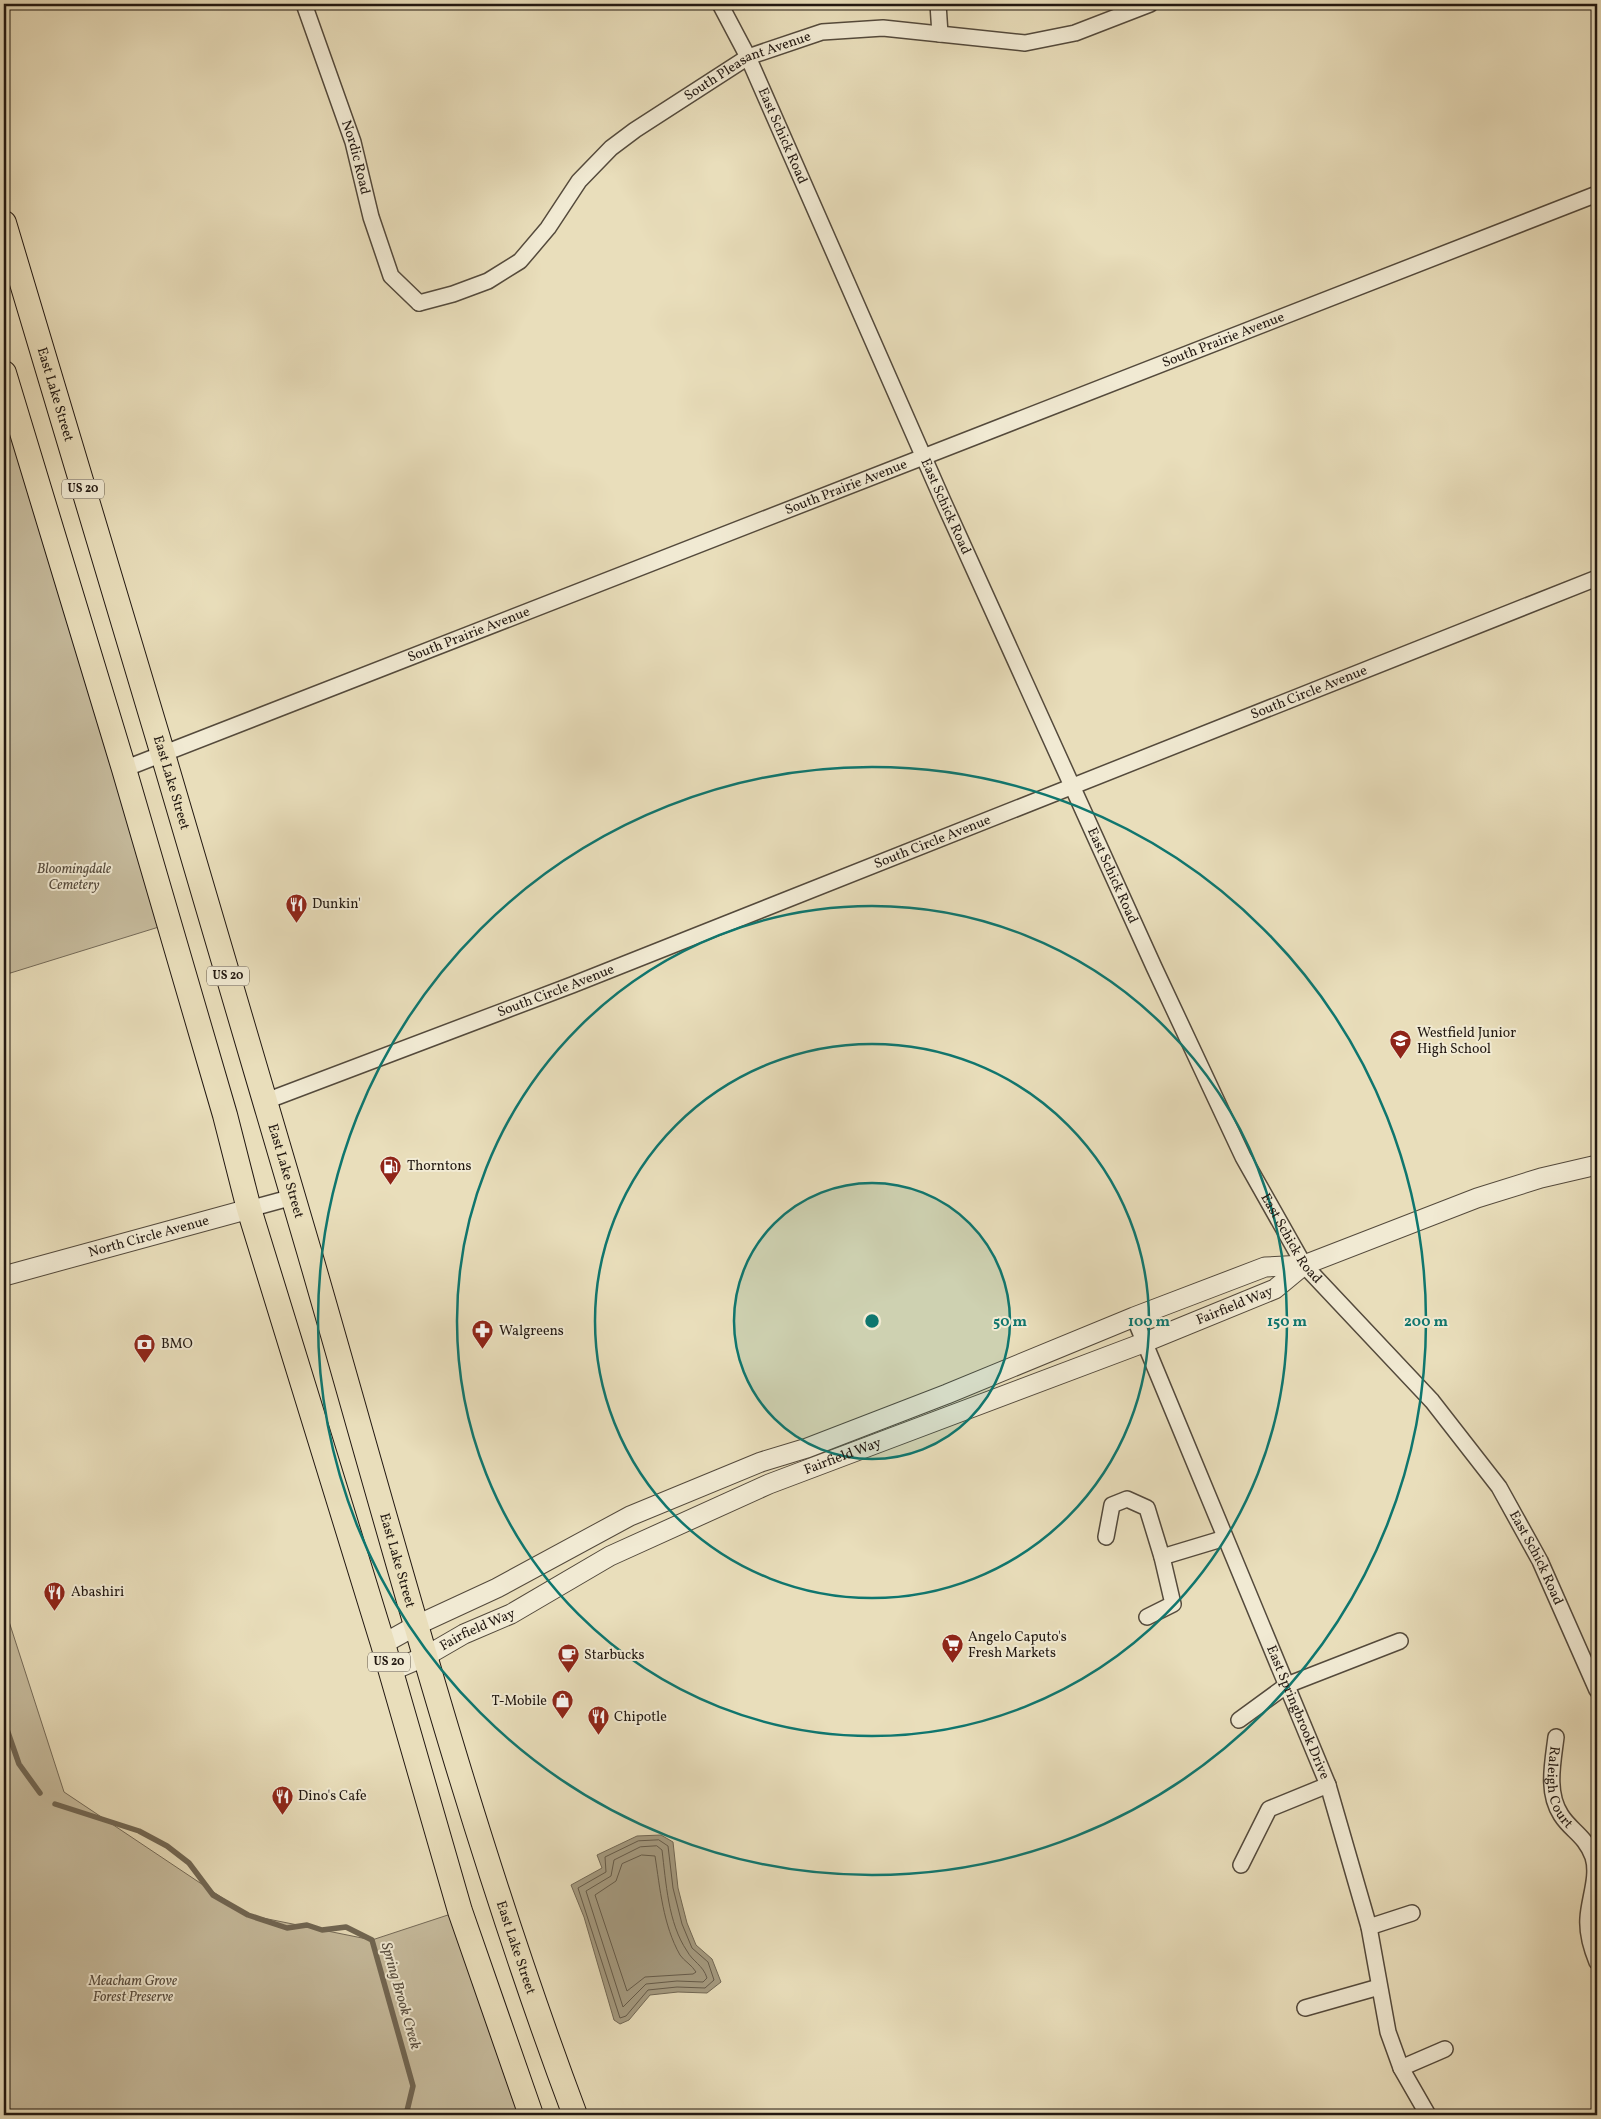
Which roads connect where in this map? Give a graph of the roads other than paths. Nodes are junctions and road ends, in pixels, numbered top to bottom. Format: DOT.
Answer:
graph roads {
  1 [pos="304,4"];
  2 [pos="720,4"];
  3 [pos="938,4"];
  4 [pos="1150,4"];
  5 [pos="940,34"];
  6 [pos="748,57"];
  7 [pos="1597,194"];
  8 [pos="4,222"];
  9 [pos="417,309"];
  10 [pos="4,373"];
  11 [pos="923,457"];
  12 [pos="1597,578"];
  13 [pos="162,756"];
  14 [pos="124,769"];
  15 [pos="1073,787"];
  16 [pos="266,1101"];
  17 [pos="1597,1165"];
  18 [pos="293,1197"];
  19 [pos="249,1209"];
  20 [pos="1304,1265"];
  21 [pos="4,1276"];
  22 [pos="1134,1317"];
  23 [pos="1143,1343"];
  24 [pos="1106,1537"];
  25 [pos="1225,1538"];
  26 [pos="1162,1556"];
  27 [pos="1147,1617"];
  28 [pos="417,1625"];
  29 [pos="1400,1641"];
  30 [pos="383,1644"];
  31 [pos="426,1656"];
  32 [pos="391,1671"];
  33 [pos="1286,1685"];
  34 [pos="1597,1690"];
  35 [pos="1239,1720"];
  36 [pos="1556,1737"];
  37 [pos="1328,1785"];
  38 [pos="1595,1858"];
  39 [pos="1241,1865"];
  40 [pos="1412,1913"];
  41 [pos="1369,1927"];
  42 [pos="1597,1962"];
  43 [pos="1379,1987"];
  44 [pos="1305,2008"];
  45 [pos="1446,2049"];
  46 [pos="1401,2068"];
  47 [pos="1421,2112"];
  48 [pos="531,2115"];
  49 [pos="575,2115"];
  1 -- 9 [label="street, Nordic Road"];
  2 -- 6 [label="street, East Schick Road"];
  3 -- 5 [label="street"];
  4 -- 5 [label="street, South Pleasant Avenue"];
  5 -- 6 [label="street, South Pleasant Avenue"];
  6 -- 9 [label="street, South Pleasant Avenue"];
  6 -- 11 [label="street, East Schick Road"];
  7 -- 11 [label="street, South Prairie Avenue"];
  8 -- 13 [label="main road, East Lake Street / US 20"];
  10 -- 14 [label="main road, US 20"];
  11 -- 13 [label="street, South Prairie Avenue"];
  11 -- 15 [label="street, East Schick Road"];
  12 -- 15 [label="street, South Circle Avenue"];
  13 -- 14 [label="street, South Prairie Avenue"];
  13 -- 16 [label="main road, East Lake Street / US 20"];
  14 -- 19 [label="main road, US 20"];
  15 -- 16 [label="street, South Circle Avenue"];
  15 -- 20 [label="street, East Schick Road"];
  16 -- 18 [label="main road, East Lake Street / US 20"];
  17 -- 20 [label="street, Fairfield Way"];
  18 -- 19 [label="street, North Circle Avenue"];
  18 -- 28 [label="main road, East Lake Street / US 20"];
  19 -- 21 [label="street, North Circle Avenue"];
  19 -- 30 [label="main road, US 20"];
  20 -- 22 [label="street, Fairfield Way"];
  20 -- 23 [label="street, Fairfield Way"];
  20 -- 34 [label="street, East Schick Road"];
  22 -- 23 [label="street, East Springbrook Drive"];
  22 -- 28 [label="street, Fairfield Way"];
  23 -- 25 [label="street, East Springbrook Drive"];
  23 -- 31 [label="street, Fairfield Way"];
  24 -- 26 [label="street"];
  25 -- 26 [label="street"];
  25 -- 33 [label="street, East Springbrook Drive"];
  26 -- 27 [label="street"];
  28 -- 30 [label="street, Fairfield Way"];
  28 -- 31 [label="main road, East Lake Street / US 20"];
  29 -- 33 [label="street"];
  30 -- 32 [label="main road, US 20"];
  31 -- 32 [label="street, Fairfield Way"];
  31 -- 49 [label="main road, East Lake Street / US 20"];
  32 -- 48 [label="main road, US 20"];
  33 -- 35 [label="street"];
  33 -- 37 [label="street, East Springbrook Drive"];
  36 -- 38 [label="street, Raleigh Court"];
  37 -- 39 [label="street"];
  37 -- 41 [label="street, East Springbrook Drive"];
  38 -- 42 [label="street, Raleigh Court"];
  40 -- 41 [label="street"];
  41 -- 43 [label="street, East Springbrook Drive"];
  43 -- 44 [label="street"];
  43 -- 46 [label="street, East Springbrook Drive"];
  45 -- 46 [label="street"];
  46 -- 47 [label="street, East Springbrook Drive"];
}
